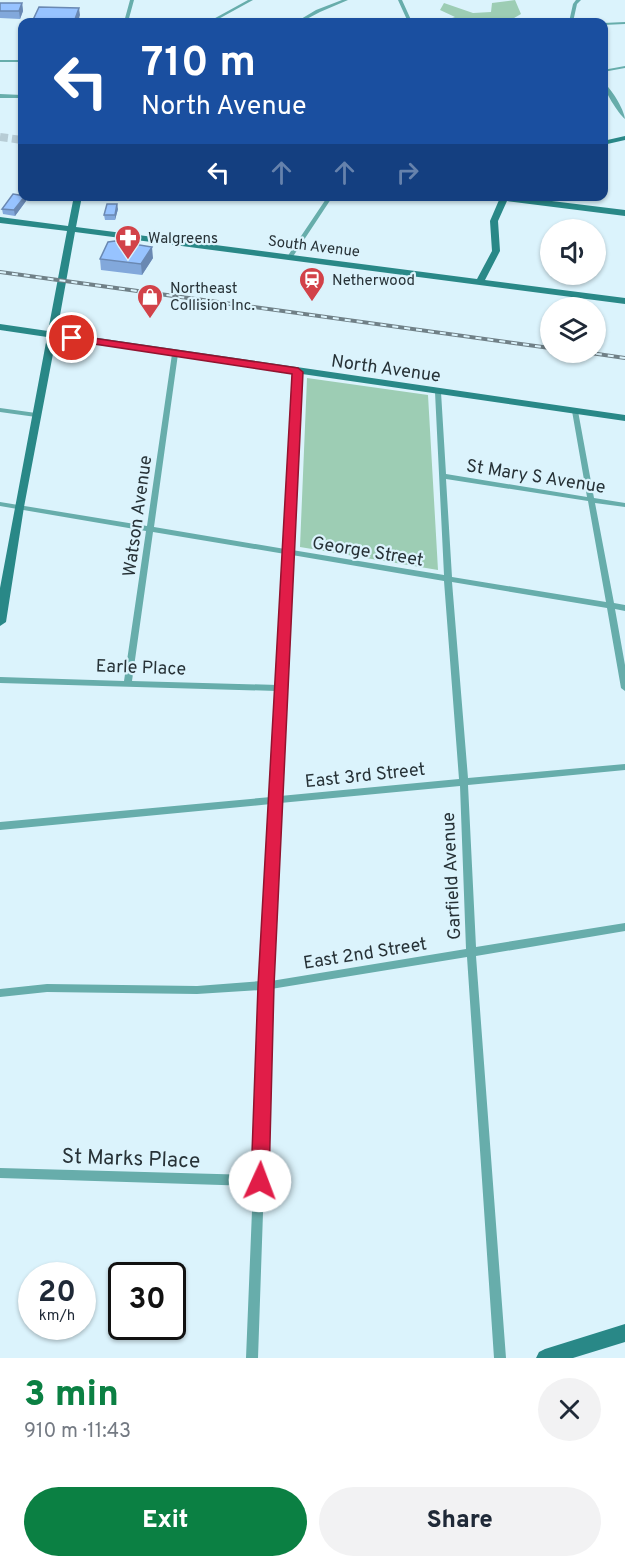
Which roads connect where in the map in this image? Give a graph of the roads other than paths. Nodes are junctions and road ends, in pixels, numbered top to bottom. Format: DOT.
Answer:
graph roads {
  1 [pos="132,0"];
  2 [pos="251,0"];
  3 [pos="346,0"];
  4 [pos="400,0"];
  5 [pos="579,0"];
  6 [pos="127,18"];
  7 [pos="217,18"];
  8 [pos="305,18"];
  9 [pos="408,18"];
  10 [pos="572,18"];
  11 [pos="625,23"];
  12 [pos="608,24"];
  13 [pos="0,61"];
  14 [pos="18,62"];
  15 [pos="625,67"];
  16 [pos="608,70"];
  17 [pos="608,88"];
  18 [pos="0,96"];
  19 [pos="18,97"];
  20 [pos="625,117"];
  21 [pos="625,138"];
  22 [pos="608,142"];
  23 [pos="77,201"];
  24 [pos="328,201"];
  25 [pos="503,201"];
  26 [pos="528,201"];
  27 [pos="625,213"];
  28 [pos="0,220"];
  29 [pos="70,230"];
  30 [pos="290,257"];
  31 [pos="480,281"];
  32 [pos="625,301"];
  33 [pos="0,327"];
  34 [pos="51,334"];
  35 [pos="175,354"];
  36 [pos="298,372"];
  37 [pos="438,392"];
  38 [pos="0,410"];
  39 [pos="575,411"];
  40 [pos="36,415"];
  41 [pos="625,418"];
  42 [pos="442,476"];
  43 [pos="591,500"];
  44 [pos="0,504"];
  45 [pos="625,505"];
  46 [pos="19,507"];
  47 [pos="150,529"];
  48 [pos="289,553"];
  49 [pos="448,579"];
  50 [pos="610,606"];
  51 [pos="625,608"];
  52 [pos="0,622"];
  53 [pos="0,680"];
  54 [pos="128,683"];
  55 [pos="280,688"];
  56 [pos="625,688"];
  57 [pos="625,767"];
  58 [pos="464,782"];
  59 [pos="275,801"];
  60 [pos="0,826"];
  61 [pos="625,927"];
  62 [pos="471,952"];
  63 [pos="266,986"];
  64 [pos="0,993"];
  65 [pos="0,1173"];
  66 [pos="260,1181"];
  67 [pos="625,1333"];
  68 [pos="252,1358"];
  69 [pos="500,1358"];
  70 [pos="545,1358"];
  1 -- 6 [label="street"];
  2 -- 7 [label="street"];
  3 -- 8 [label="street"];
  4 -- 9 [label="street"];
  5 -- 10 [label="street"];
  11 -- 12 [label="street"];
  13 -- 14 [label="street"];
  15 -- 16 [label="street"];
  17 -- 20 [label="street"];
  18 -- 19 [label="street"];
  21 -- 22 [label="street"];
  23 -- 29 [label="street"];
  24 -- 30 [label="street"];
  25 -- 31 [label="street"];
  26 -- 27 [label="street"];
  28 -- 29 [label="street, South Avenue"];
  29 -- 30 [label="street, South Avenue"];
  29 -- 34 [label="street"];
  30 -- 31 [label="street, South Avenue"];
  31 -- 32 [label="street, South Avenue"];
  33 -- 34 [label="street, North Avenue"];
  34 -- 35 [label="street, North Avenue"];
  34 -- 40 [label="street"];
  35 -- 36 [label="street, North Avenue"];
  35 -- 47 [label="street, Watson Avenue"];
  36 -- 37 [label="street, North Avenue"];
  36 -- 48 [label="street"];
  37 -- 39 [label="street, North Avenue"];
  37 -- 42 [label="street, Garfield Avenue"];
  38 -- 40 [label="street"];
  39 -- 41 [label="street, North Avenue"];
  39 -- 43 [label="street"];
  40 -- 46 [label="street"];
  42 -- 43 [label="street, St Mary S Avenue"];
  42 -- 49 [label="street, Garfield Avenue"];
  43 -- 45 [label="street, St Mary S Avenue"];
  43 -- 50 [label="street"];
  44 -- 46 [label="street, George Street"];
  46 -- 47 [label="street, George Street"];
  46 -- 52 [label="street"];
  47 -- 48 [label="street, George Street"];
  47 -- 54 [label="street, Watson Avenue"];
  48 -- 49 [label="street, George Street"];
  48 -- 55 [label="street"];
  49 -- 50 [label="street, George Street"];
  49 -- 58 [label="street, Garfield Avenue"];
  50 -- 51 [label="street, George Street"];
  50 -- 56 [label="street"];
  53 -- 54 [label="street, Earle Place"];
  54 -- 55 [label="street, Earle Place"];
  55 -- 59 [label="street"];
  57 -- 58 [label="street, East 3rd Street"];
  58 -- 59 [label="street, East 3rd Street"];
  58 -- 62 [label="street, Garfield Avenue"];
  59 -- 60 [label="street, East 3rd Street"];
  59 -- 63 [label="street"];
  61 -- 62 [label="street, East 2nd Street"];
  62 -- 63 [label="street, East 2nd Street"];
  62 -- 69 [label="street, Garfield Avenue"];
  63 -- 64 [label="street, East 2nd Street"];
  63 -- 66 [label="street"];
  65 -- 66 [label="street, St Marks Place"];
  66 -- 68 [label="street"];
  67 -- 70 [label="street"];
}
